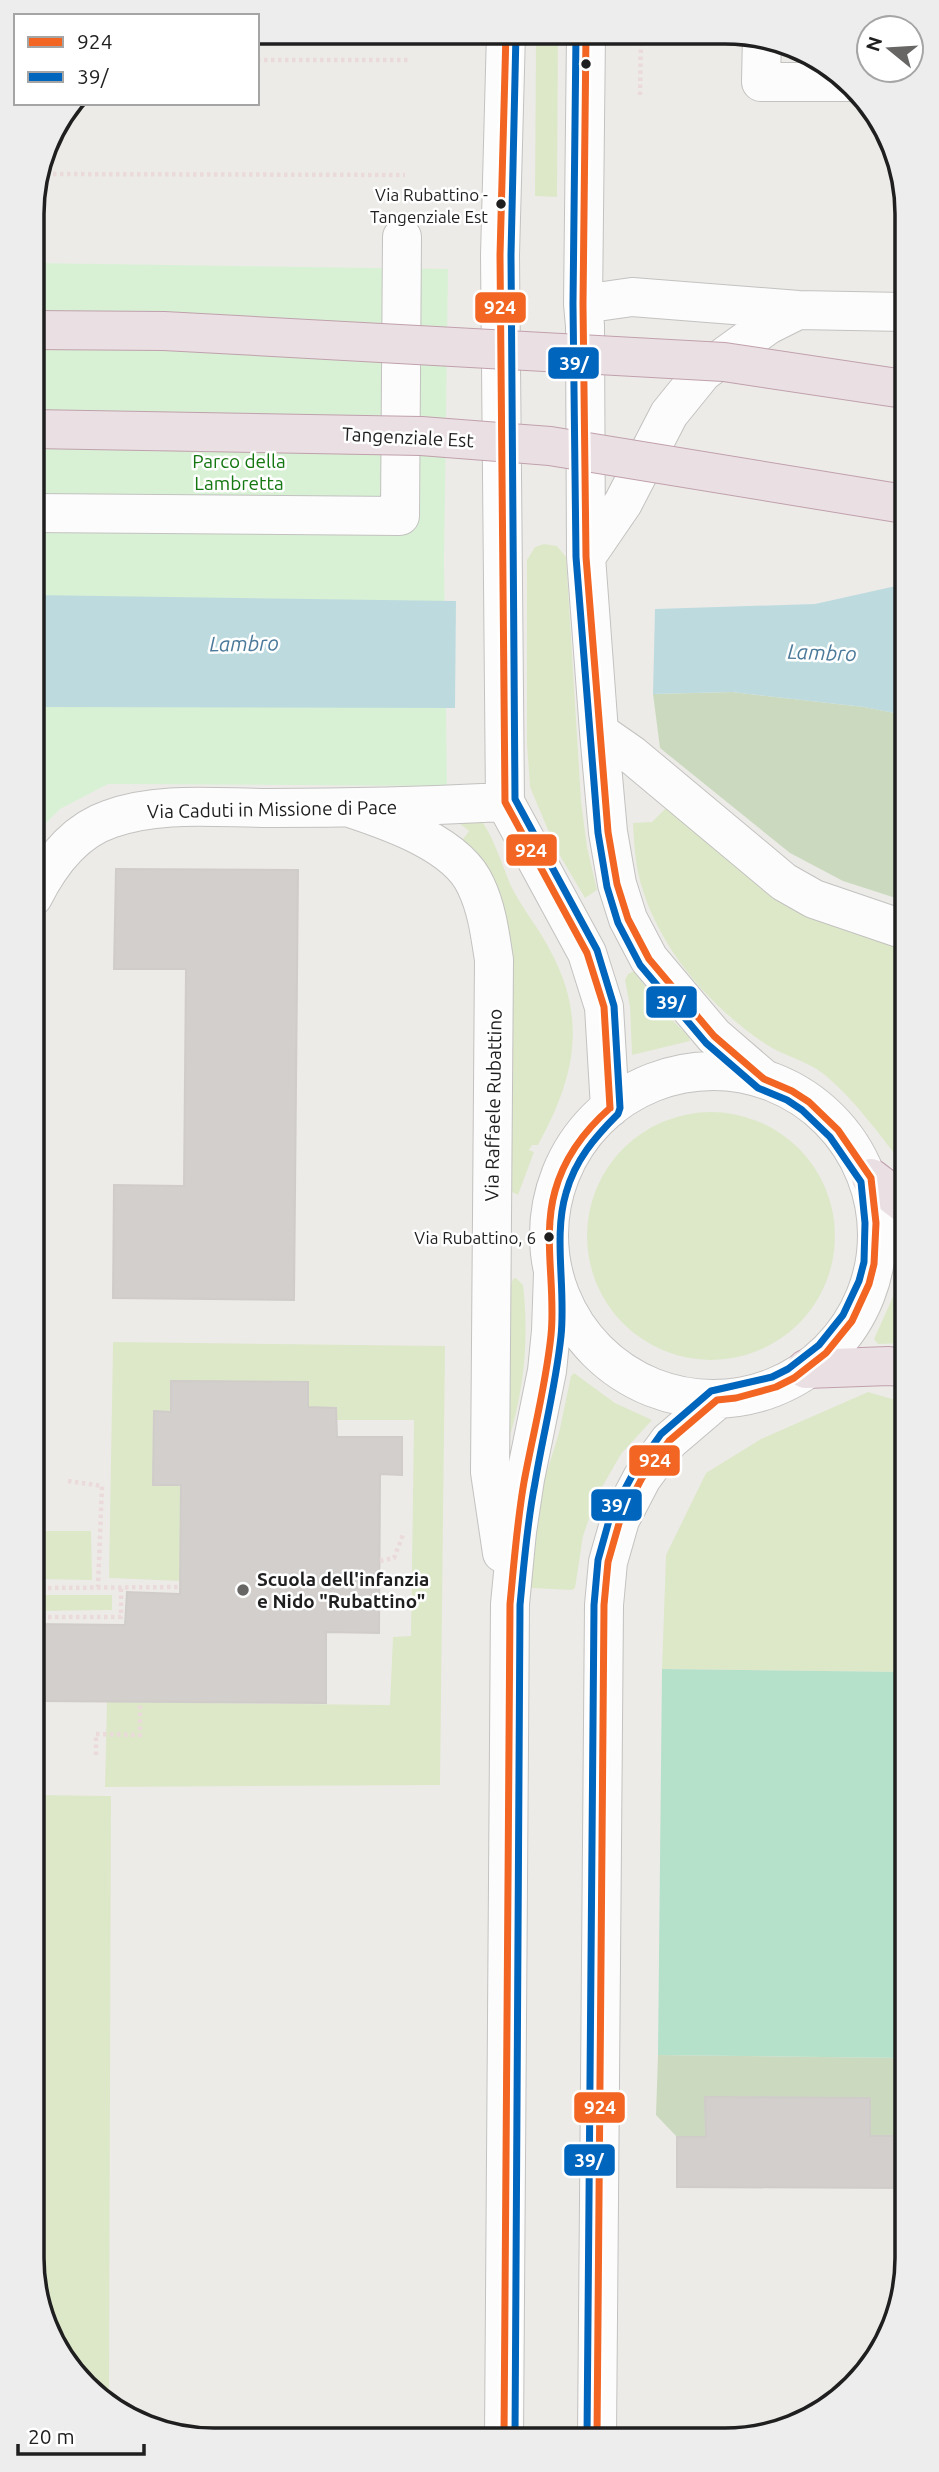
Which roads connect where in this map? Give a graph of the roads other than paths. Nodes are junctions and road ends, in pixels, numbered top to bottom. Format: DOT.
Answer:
graph roads {
  1 [pos="506,44"];
  2 [pos="586,44"];
  3 [pos="762,48"];
  4 [pos="832,82"];
  5 [pos="402,237"];
  6 [pos="583,304"];
  7 [pos="798,310"];
  8 [pos="895,312"];
  9 [pos="44,330"];
  10 [pos="895,388"];
  11 [pos="44,429"];
  12 [pos="895,503"];
  13 [pos="44,513"];
  14 [pos="586,558"];
  15 [pos="598,732"];
  16 [pos="505,802"];
  17 [pos="349,808"];
  18 [pos="44,874"];
  19 [pos="895,927"];
  20 [pos="764,1079"];
  21 [pos="610,1108"];
  22 [pos="871,1178"];
  23 [pos="895,1196"];
  24 [pos="553,1272"];
  25 [pos="895,1367"];
  26 [pos="807,1369"];
  27 [pos="716,1400"];
  28 [pos="510,1604"];
  29 [pos="504,2428"];
  30 [pos="597,2428"];
  1 -- 16 [label="street"];
  2 -- 6 [label="street, Via Raffaele Rubattino"];
  3 -- 4 [label="street"];
  5 -- 13 [label="street"];
  6 -- 7 [label="street"];
  6 -- 14 [label="street, Via Raffaele Rubattino"];
  7 -- 8 [label="street"];
  7 -- 14 [label="street"];
  9 -- 10 [label="highway, bridge"];
  11 -- 12 [label="highway, Tangenziale Est, bridge"];
  14 -- 15 [label="street, Via Raffaele Rubattino"];
  15 -- 19 [label="street"];
  15 -- 20 [label="street, Via Raffaele Rubattino"];
  16 -- 17 [label="street, Via Caduti in Missione di Pace"];
  16 -- 21 [label="street"];
  17 -- 18 [label="street, Via Caduti in Missione di Pace"];
  17 -- 28 [label="street, Via Raffaele Rubattino"];
  20 -- 21 [label="street, Via Raffaele Rubattino"];
  20 -- 22 [label="street, Via Raffaele Rubattino"];
  21 -- 24 [label="street, Via Raffaele Rubattino"];
  22 -- 23 [label="highway"];
  22 -- 26 [label="street, Via Raffaele Rubattino"];
  24 -- 27 [label="street, Via Raffaele Rubattino"];
  24 -- 28 [label="street, Via Raffaele Rubattino"];
  25 -- 26 [label="highway"];
  26 -- 27 [label="street, Via Raffaele Rubattino"];
  27 -- 30 [label="street"];
  28 -- 29 [label="street, Via Raffaele Rubattino"];
}
